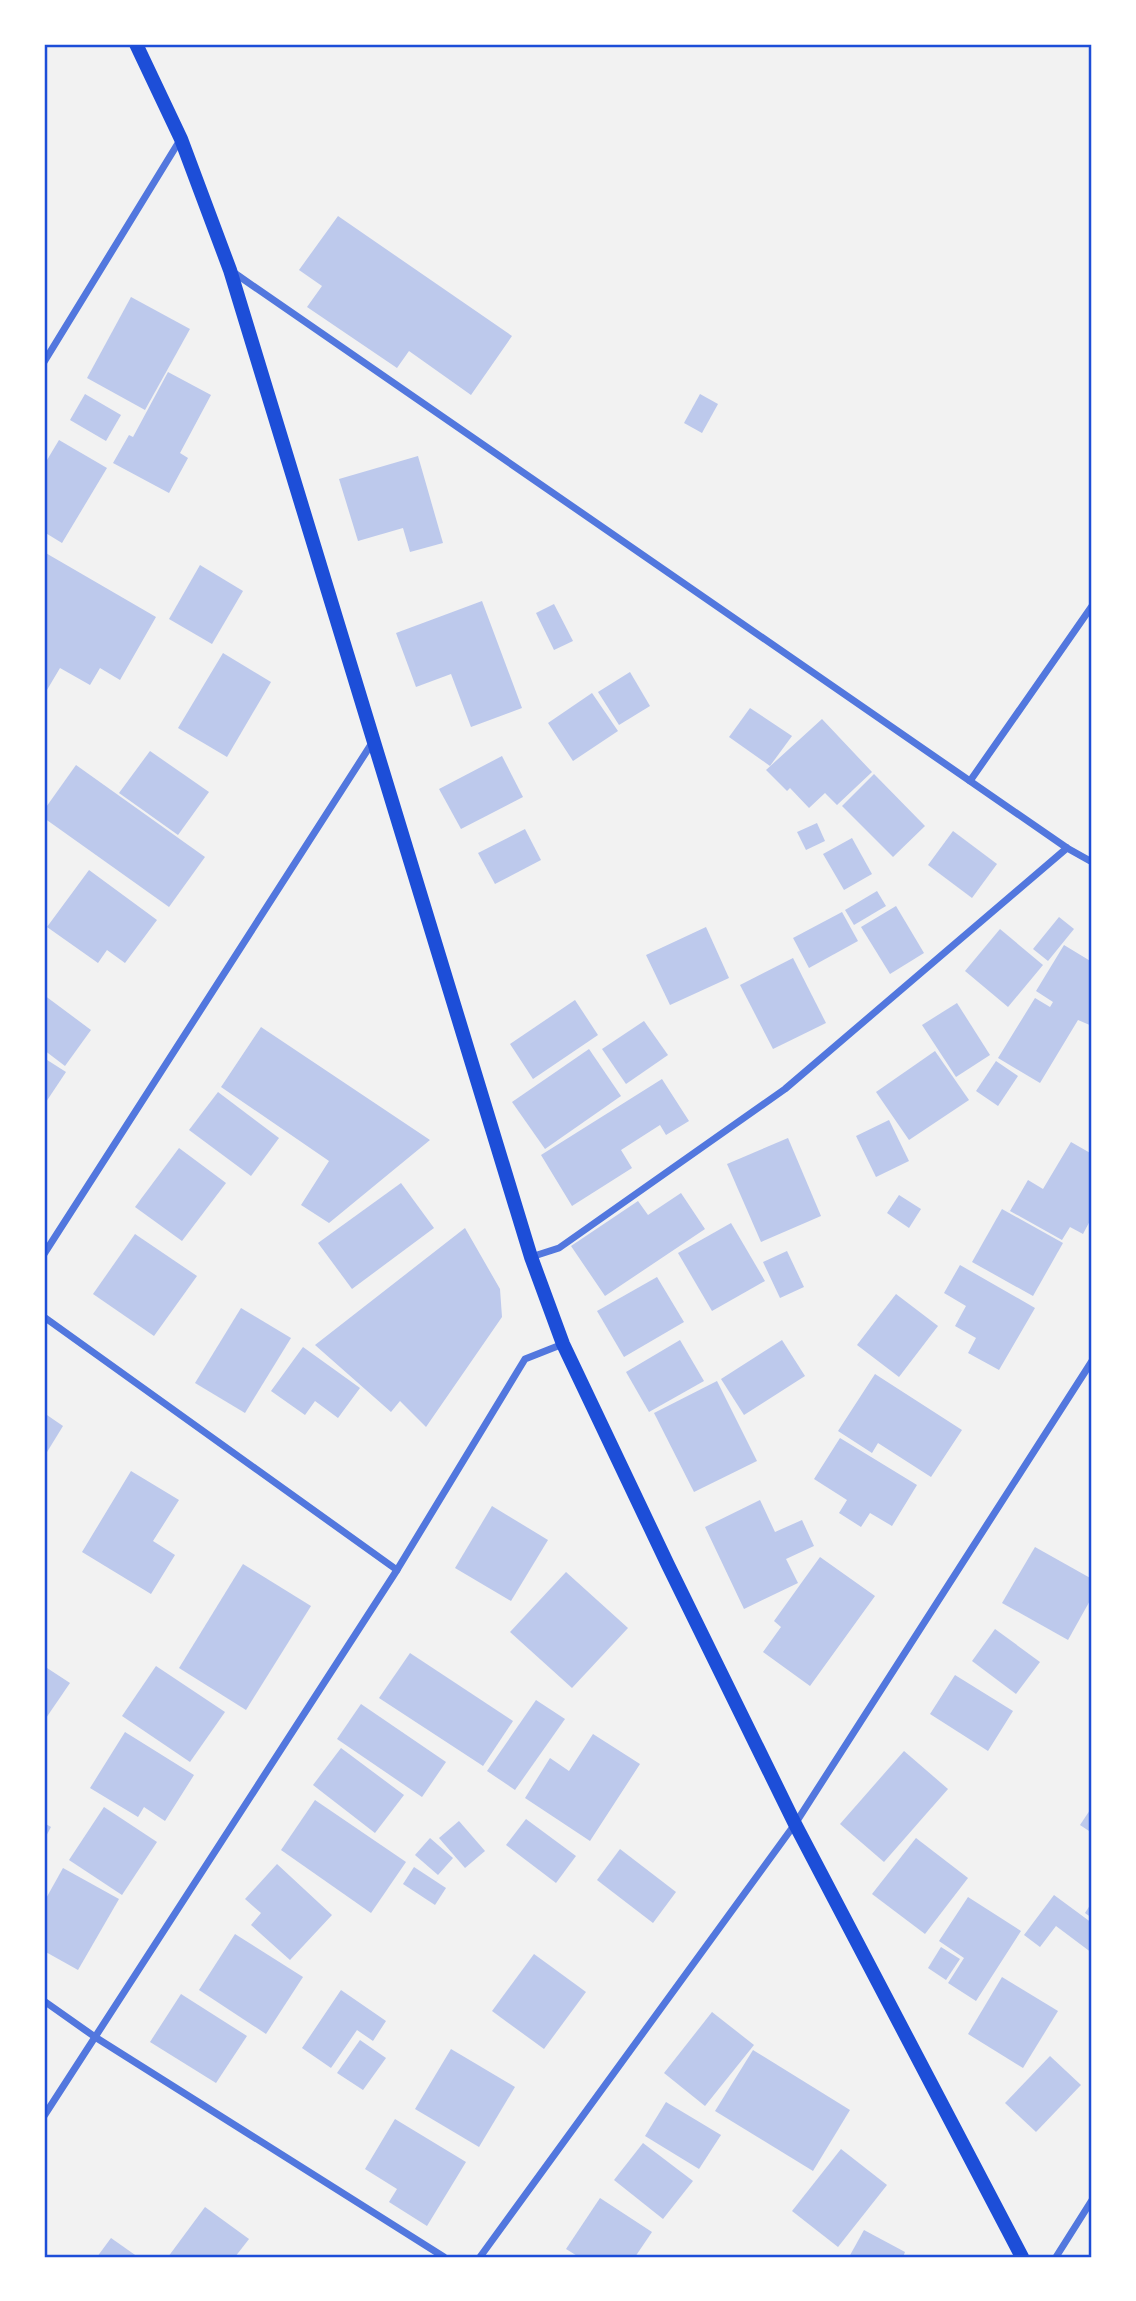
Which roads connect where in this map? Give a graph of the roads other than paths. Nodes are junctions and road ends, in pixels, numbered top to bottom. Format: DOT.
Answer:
graph roads {
  1 [pos="136,44"];
  2 [pos="181,139"];
  3 [pos="230,270"];
  4 [pos="44,362"];
  5 [pos="1092,606"];
  6 [pos="374,740"];
  7 [pos="971,782"];
  8 [pos="1067,848"];
  9 [pos="1092,862"];
  10 [pos="44,1254"];
  11 [pos="531,1257"];
  12 [pos="44,1317"];
  13 [pos="563,1344"];
  14 [pos="1092,1361"];
  15 [pos="397,1570"];
  16 [pos="795,1824"];
  17 [pos="44,2001"];
  18 [pos="95,2038"];
  19 [pos="44,2116"];
  20 [pos="1092,2200"];
  21 [pos="444,2257"];
  22 [pos="480,2257"];
  23 [pos="1022,2257"];
  24 [pos="1056,2257"];
  1 -- 2 [label="main road"];
  2 -- 3 [label="main road"];
  2 -- 4 [label="street"];
  3 -- 6 [label="main road"];
  3 -- 7 [label="street"];
  5 -- 7 [label="street"];
  6 -- 10 [label="street"];
  6 -- 11 [label="main road"];
  7 -- 8 [label="street"];
  8 -- 9 [label="street"];
  8 -- 11 [label="street"];
  11 -- 13 [label="main road"];
  12 -- 15 [label="street"];
  13 -- 15 [label="street"];
  13 -- 16 [label="main road"];
  14 -- 16 [label="street"];
  15 -- 18 [label="street"];
  16 -- 22 [label="street"];
  16 -- 23 [label="main road"];
  17 -- 18 [label="street"];
  18 -- 19 [label="street"];
  18 -- 21 [label="street"];
  20 -- 24 [label="street"];
}
